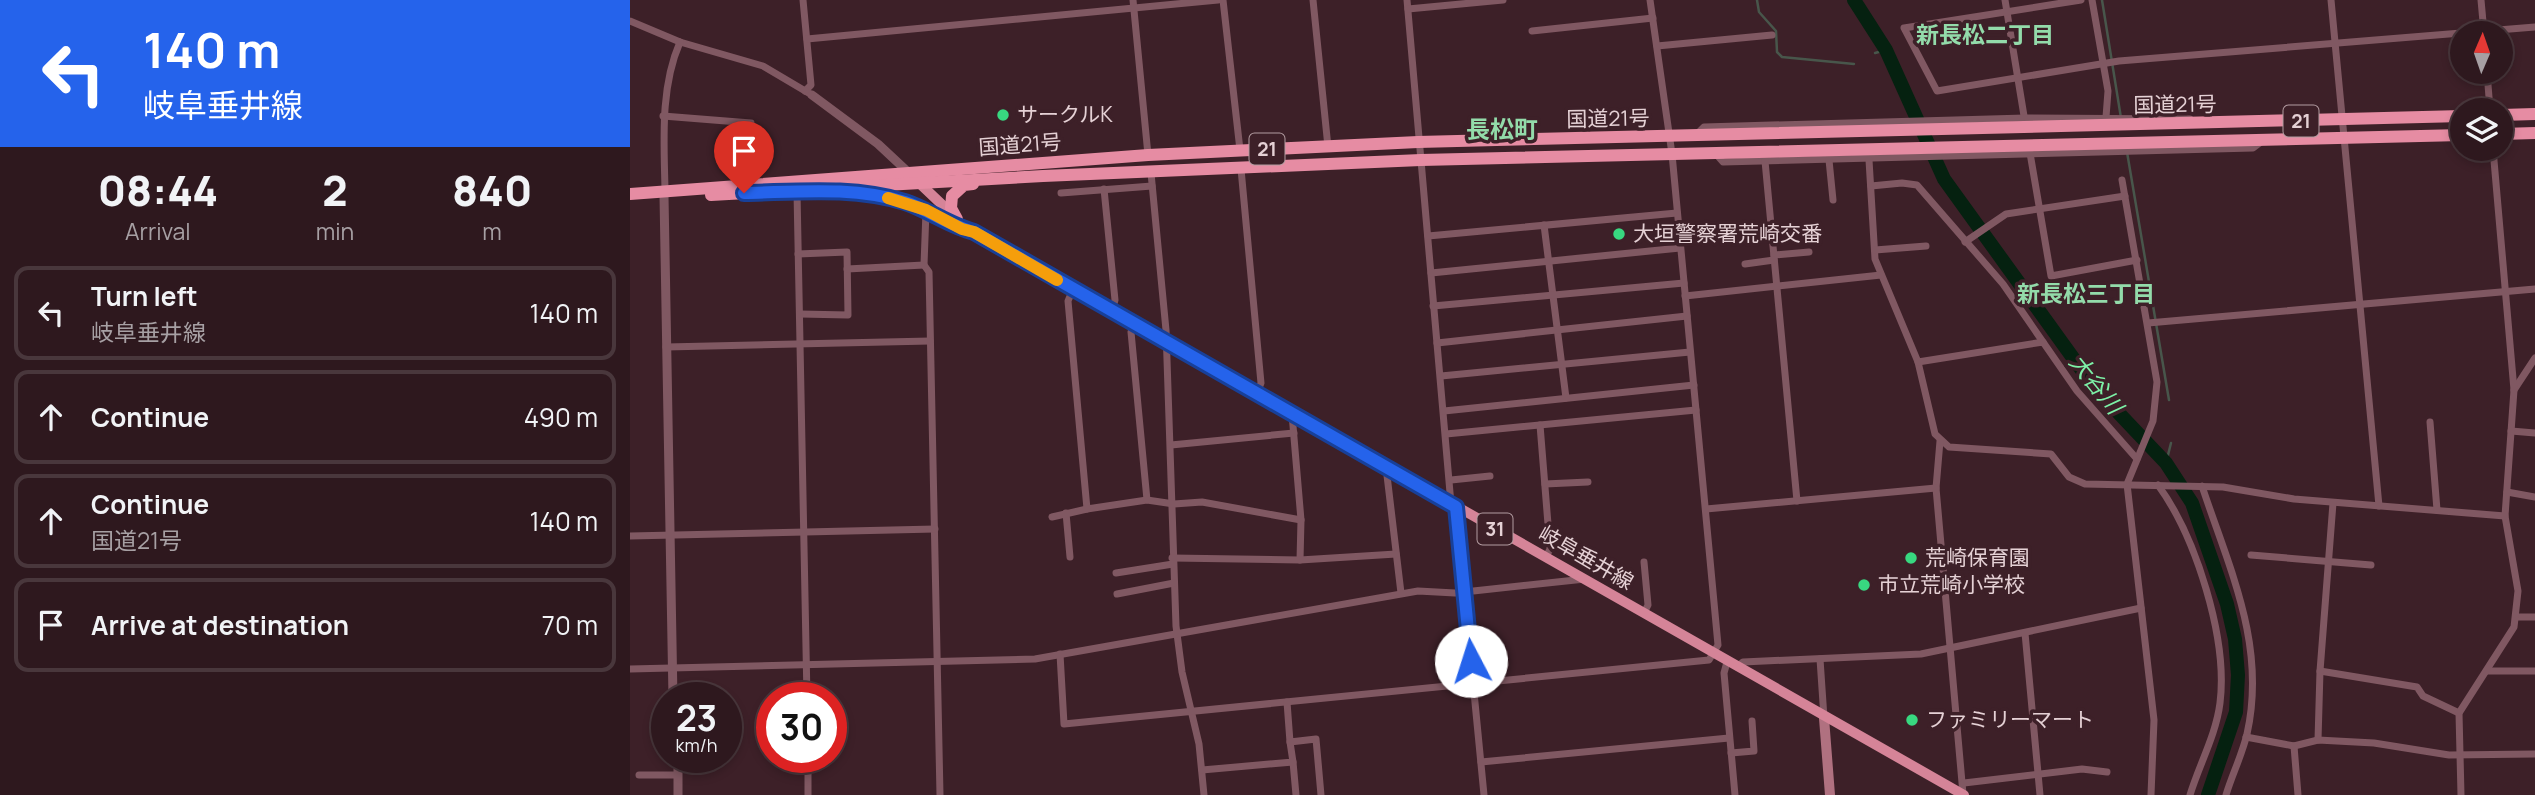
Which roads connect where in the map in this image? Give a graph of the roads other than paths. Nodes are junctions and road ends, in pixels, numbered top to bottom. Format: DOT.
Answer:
graph roads {
  1 [pos="803,0"];
  2 [pos="1221,0"];
  3 [pos="1313,0"];
  4 [pos="1407,0"];
  5 [pos="1503,0"];
  6 [pos="1650,0"];
  7 [pos="2005,0"];
  8 [pos="2081,0"];
  9 [pos="2092,0"];
  10 [pos="2332,0"];
  11 [pos="2481,0"];
  12 [pos="1490,1"];
  13 [pos="1133,4"];
  14 [pos="1408,9"];
  15 [pos="2006,12"];
  16 [pos="1653,19"];
  17 [pos="630,21"];
  18 [pos="2483,21"];
  19 [pos="2535,27"];
  20 [pos="2513,29"];
  21 [pos="1532,30"];
  22 [pos="1772,35"];
  23 [pos="2450,35"];
  24 [pos="807,39"];
  25 [pos="680,42"];
  26 [pos="2334,44"];
  27 [pos="1657,46"];
  28 [pos="2106,63"];
  29 [pos="2017,78"];
  30 [pos="808,93"];
  31 [pos="2535,114"];
  32 [pos="2513,115"];
  33 [pos="663,116"];
  34 [pos="2450,116"];
  35 [pos="2025,120"];
  36 [pos="2341,120"];
  37 [pos="2110,121"];
  38 [pos="751,123"];
  39 [pos="2196,123"];
  40 [pos="1941,126"];
  41 [pos="2535,133"];
  42 [pos="2513,134"];
  43 [pos="2450,135"];
  44 [pos="1670,137"];
  45 [pos="2343,138"];
  46 [pos="1418,142"];
  47 [pos="1328,147"];
  48 [pos="2121,148"];
  49 [pos="1240,150"];
  50 [pos="1947,150"];
  51 [pos="1713,151"];
  52 [pos="1909,152"];
  53 [pos="2030,153"];
  54 [pos="1672,154"];
  55 [pos="1148,155"];
  56 [pos="1421,160"];
  57 [pos="1829,160"];
  58 [pos="1869,160"];
  59 [pos="1765,161"];
  60 [pos="2494,161"];
  61 [pos="1241,169"];
  62 [pos="908,172"];
  63 [pos="1043,176"];
  64 [pos="1151,180"];
  65 [pos="2122,180"];
  66 [pos="919,183"];
  67 [pos="1871,186"];
  68 [pos="1104,189"];
  69 [pos="819,190"];
  70 [pos="797,192"];
  71 [pos="665,193"];
  72 [pos="1060,193"];
  73 [pos="630,195"];
  74 [pos="2125,196"];
  75 [pos="1833,200"];
  76 [pos="2041,209"];
  77 [pos="926,210"];
  78 [pos="1677,213"];
  79 [pos="957,219"];
  80 [pos="1544,225"];
  81 [pos="974,232"];
  82 [pos="1428,236"];
  83 [pos="1967,240"];
  84 [pos="1926,246"];
  85 [pos="1680,248"];
  86 [pos="1875,250"];
  87 [pos="1810,251"];
  88 [pos="798,254"];
  89 [pos="1774,257"];
  90 [pos="1549,260"];
  91 [pos="2137,260"];
  92 [pos="1745,264"];
  93 [pos="924,265"];
  94 [pos="847,269"];
  95 [pos="1431,273"];
  96 [pos="1881,275"];
  97 [pos="1684,282"];
  98 [pos="1777,287"];
  99 [pos="1073,289"];
  100 [pos="2535,289"];
  101 [pos="2505,291"];
  102 [pos="1554,296"];
  103 [pos="1685,296"];
  104 [pos="2362,305"];
  105 [pos="1433,306"];
  106 [pos="1112,310"];
  107 [pos="800,314"];
  108 [pos="1687,316"];
  109 [pos="2148,323"];
  110 [pos="1135,324"];
  111 [pos="1558,329"];
  112 [pos="930,341"];
  113 [pos="1166,342"];
  114 [pos="2043,342"];
  115 [pos="1437,343"];
  116 [pos="800,344"];
  117 [pos="666,346"];
  118 [pos="1690,352"];
  119 [pos="2535,358"];
  120 [pos="1918,362"];
  121 [pos="1562,364"];
  122 [pos="1441,376"];
  123 [pos="2522,379"];
  124 [pos="2535,379"];
  125 [pos="1693,385"];
  126 [pos="2514,390"];
  127 [pos="1257,393"];
  128 [pos="1566,398"];
  129 [pos="1696,410"];
  130 [pos="1444,411"];
  131 [pos="1293,414"];
  132 [pos="2430,422"];
  133 [pos="1540,425"];
  134 [pos="2511,431"];
  135 [pos="1294,433"];
  136 [pos="2535,433"];
  137 [pos="1446,434"];
  138 [pos="1940,440"];
  139 [pos="1171,445"];
  140 [pos="2138,456"];
  141 [pos="1386,467"];
  142 [pos="1490,476"];
  143 [pos="1451,480"];
  144 [pos="1588,482"];
  145 [pos="1545,484"];
  146 [pos="2127,484"];
  147 [pos="2160,485"];
  148 [pos="2200,486"];
  149 [pos="1936,488"];
  150 [pos="2507,492"];
  151 [pos="2535,497"];
  152 [pos="1147,500"];
  153 [pos="1797,501"];
  154 [pos="2333,503"];
  155 [pos="1174,504"];
  156 [pos="1454,505"];
  157 [pos="2379,506"];
  158 [pos="1087,509"];
  159 [pos="1706,509"];
  160 [pos="2437,510"];
  161 [pos="1066,513"];
  162 [pos="2505,516"];
  163 [pos="1052,517"];
  164 [pos="1301,520"];
  165 [pos="935,529"];
  166 [pos="804,532"];
  167 [pos="669,535"];
  168 [pos="630,536"];
  169 [pos="1396,554"];
  170 [pos="2251,555"];
  171 [pos="1070,556"];
  172 [pos="1546,557"];
  173 [pos="1300,560"];
  174 [pos="2329,560"];
  175 [pos="1173,561"];
  176 [pos="1644,562"];
  177 [pos="2371,565"];
  178 [pos="1116,573"];
  179 [pos="1585,579"];
  180 [pos="1174,583"];
  181 [pos="1465,592"];
  182 [pos="1401,593"];
  183 [pos="1118,594"];
  184 [pos="2141,608"];
  185 [pos="1644,613"];
  186 [pos="2516,617"];
  187 [pos="2535,617"];
  188 [pos="1178,632"];
  189 [pos="2025,633"];
  190 [pos="1951,648"];
  191 [pos="1060,654"];
  192 [pos="1714,654"];
  193 [pos="1820,659"];
  194 [pos="937,662"];
  195 [pos="806,664"];
  196 [pos="1732,664"];
  197 [pos="672,668"];
  198 [pos="630,669"];
  199 [pos="2320,671"];
  200 [pos="2487,671"];
  201 [pos="2535,671"];
  202 [pos="672,682"];
  203 [pos="807,682"];
  204 [pos="1473,684"];
  205 [pos="1287,702"];
  206 [pos="1192,711"];
  207 [pos="2459,713"];
  208 [pos="1824,718"];
  209 [pos="1752,721"];
  210 [pos="2246,737"];
  211 [pos="1729,738"];
  212 [pos="2318,740"];
  213 [pos="1290,742"];
  214 [pos="2294,746"];
  215 [pos="1731,753"];
  216 [pos="2458,754"];
  217 [pos="2535,754"];
  218 [pos="1293,762"];
  219 [pos="1480,762"];
  220 [pos="1202,770"];
  221 [pos="2107,772"];
  222 [pos="808,773"];
  223 [pos="639,775"];
  224 [pos="678,775"];
  225 [pos="2038,776"];
  226 [pos="1964,791"];
  227 [pos="678,795"];
  228 [pos="808,795"];
  229 [pos="940,795"];
  230 [pos="1204,795"];
  231 [pos="1296,795"];
  232 [pos="1321,795"];
  233 [pos="1484,795"];
  234 [pos="1735,795"];
  235 [pos="1830,795"];
  236 [pos="2040,795"];
  237 [pos="2151,795"];
  238 [pos="2190,795"];
  239 [pos="2226,795"];
  240 [pos="2298,795"];
  241 [pos="2461,795"];
  1 -- 24 [label="street"];
  2 -- 13 [label="street"];
  2 -- 49 [label="street"];
  3 -- 47 [label="street"];
  4 -- 14 [label="street"];
  5 -- 12 [label="street"];
  6 -- 16 [label="street"];
  7 -- 15 [label="street"];
  8 -- 15 [label="street"];
  9 -- 28 [label="street"];
  10 -- 26 [label="street"];
  11 -- 18 [label="street"];
  12 -- 14 [label="street"];
  13 -- 24 [label="street"];
  13 -- 55 [label="street"];
  14 -- 46 [label="street"];
  15 -- 29 [label="street"];
  15 -- 29 [label="street"];
  16 -- 21 [label="street"];
  16 -- 27 [label="street"];
  17 -- 25 [label="street"];
  19 -- 20 [label="street"];
  22 -- 27 [label="street"];
  23 -- 26 [label="street"];
  24 -- 30 [label="street"];
  25 -- 30 [label="street"];
  25 -- 33 [label="street"];
  26 -- 28 [label="street"];
  26 -- 36 [label="street"];
  27 -- 44 [label="street"];
  28 -- 29 [label="street"];
  28 -- 37 [label="street"];
  29 -- 35 [label="street"];
  30 -- 62 [label="street"];
  31 -- 32 [label="highway"];
  33 -- 38 [label="street"];
  33 -- 71 [label="street"];
  34 -- 36 [label="highway, 国道21号 / 21"];
  35 -- 37 [label="street"];
  35 -- 40 [label="street"];
  36 -- 39 [label="highway, 国道21号 / 21"];
  36 -- 45 [label="street"];
  37 -- 39 [label="highway, 国道21号 / 21"];
  37 -- 39 [label="street"];
  37 -- 40 [label="highway, 国道21号 / 21"];
  40 -- 44 [label="highway, 国道21号 / 21"];
  41 -- 42 [label="highway"];
  43 -- 45 [label="highway, 国道21号 / 21"];
  44 -- 46 [label="highway, 国道21号 / 21"];
  44 -- 54 [label="street"];
  45 -- 48 [label="highway, 国道21号 / 21"];
  45 -- 104 [label="street"];
  46 -- 47 [label="highway, 国道21号 / 21"];
  46 -- 56 [label="street"];
  47 -- 49 [label="highway, 国道21号 / 21"];
  48 -- 50 [label="highway, 国道21号 / 21"];
  48 -- 53 [label="street"];
  49 -- 55 [label="highway, 国道21号 / 21"];
  50 -- 52 [label="highway, 国道21号 / 21"];
  50 -- 53 [label="street"];
  51 -- 52 [label="highway, 国道21号 / 21"];
  51 -- 54 [label="highway, 国道21号 / 21"];
  51 -- 59 [label="street"];
  52 -- 58 [label="street"];
  53 -- 76 [label="street"];
  54 -- 56 [label="highway, 国道21号 / 21"];
  54 -- 78 [label="street"];
  55 -- 62 [label="highway, 国道21号 / 21"];
  56 -- 61 [label="highway, 国道21号 / 21"];
  56 -- 82 [label="street"];
  57 -- 58 [label="street"];
  57 -- 59 [label="street"];
  57 -- 75 [label="street"];
  58 -- 67 [label="street"];
  59 -- 89 [label="street"];
  60 -- 101 [label="street"];
  61 -- 64 [label="highway, 国道21号 / 21"];
  61 -- 127 [label="street"];
  62 -- 66 [label="main road, 岐阜垂井線 / 31"];
  62 -- 71 [label="highway, 国道21号 / 21"];
  63 -- 64 [label="highway, 国道21号 / 21"];
  63 -- 66 [label="highway, 国道21号 / 21"];
  63 -- 79 [label="highway, 21"];
  64 -- 68 [label="street"];
  64 -- 113 [label="street"];
  65 -- 74 [label="street"];
  66 -- 69 [label="highway, 国道21号 / 21"];
  66 -- 79 [label="main road, 岐阜垂井線 / 31"];
  67 -- 83 [label="street"];
  67 -- 86 [label="street"];
  68 -- 72 [label="street"];
  68 -- 106 [label="street"];
  69 -- 70 [label="highway, 国道21号 / 21"];
  69 -- 77 [label="highway, 21"];
  70 -- 71 [label="highway, 国道21号 / 21"];
  70 -- 88 [label="street"];
  71 -- 73 [label="highway, 国道21号 / 21"];
  71 -- 117 [label="street"];
  74 -- 76 [label="street"];
  74 -- 91 [label="street"];
  76 -- 83 [label="street"];
  76 -- 91 [label="street"];
  77 -- 81 [label="highway, 21"];
  77 -- 93 [label="street"];
  78 -- 80 [label="street"];
  78 -- 85 [label="street"];
  79 -- 81 [label="main road, 岐阜垂井線 / 31"];
  80 -- 82 [label="street"];
  80 -- 90 [label="street"];
  81 -- 99 [label="main road, 岐阜垂井線 / 31"];
  82 -- 95 [label="street"];
  83 -- 114 [label="street"];
  84 -- 86 [label="street"];
  85 -- 90 [label="street"];
  85 -- 97 [label="street"];
  86 -- 96 [label="street"];
  87 -- 89 [label="street"];
  88 -- 94 [label="street"];
  88 -- 107 [label="street"];
  89 -- 92 [label="street"];
  89 -- 98 [label="street"];
  90 -- 95 [label="street"];
  90 -- 102 [label="street"];
  91 -- 109 [label="street"];
  93 -- 94 [label="street"];
  93 -- 112 [label="street"];
  94 -- 107 [label="street"];
  95 -- 105 [label="street"];
  96 -- 98 [label="street"];
  96 -- 120 [label="street"];
  97 -- 102 [label="street"];
  97 -- 103 [label="street"];
  98 -- 103 [label="street"];
  98 -- 153 [label="street"];
  99 -- 106 [label="main road, 岐阜垂井線 / 31"];
  99 -- 158 [label="street"];
  100 -- 101 [label="street"];
  101 -- 104 [label="street"];
  101 -- 126 [label="street"];
  102 -- 105 [label="street"];
  102 -- 111 [label="street"];
  103 -- 108 [label="street"];
  104 -- 109 [label="street"];
  104 -- 157 [label="street"];
  105 -- 115 [label="street"];
  106 -- 110 [label="main road, 岐阜垂井線 / 31"];
  107 -- 116 [label="street"];
  108 -- 111 [label="street"];
  108 -- 118 [label="street"];
  109 -- 140 [label="street"];
  110 -- 113 [label="main road, 岐阜垂井線 / 31"];
  110 -- 152 [label="street"];
  111 -- 115 [label="street"];
  111 -- 121 [label="street"];
  112 -- 116 [label="street"];
  112 -- 165 [label="street"];
  113 -- 127 [label="main road, 岐阜垂井線 / 31"];
  113 -- 139 [label="street"];
  114 -- 120 [label="street"];
  114 -- 140 [label="street"];
  115 -- 122 [label="street"];
  116 -- 117 [label="street"];
  116 -- 166 [label="street"];
  117 -- 167 [label="street"];
  118 -- 121 [label="street"];
  118 -- 125 [label="street"];
  119 -- 123 [label="street"];
  120 -- 138 [label="street"];
  121 -- 122 [label="street"];
  121 -- 128 [label="street"];
  122 -- 130 [label="street"];
  123 -- 124 [label="street"];
  123 -- 126 [label="street"];
  125 -- 128 [label="street"];
  125 -- 129 [label="street"];
  126 -- 134 [label="street"];
  127 -- 131 [label="main road, 岐阜垂井線 / 31"];
  128 -- 130 [label="street"];
  129 -- 133 [label="street"];
  129 -- 159 [label="street"];
  130 -- 137 [label="street"];
  131 -- 135 [label="street"];
  131 -- 141 [label="main road, 岐阜垂井線 / 31"];
  132 -- 160 [label="street"];
  133 -- 137 [label="street"];
  133 -- 145 [label="street"];
  134 -- 136 [label="street"];
  134 -- 150 [label="street"];
  135 -- 139 [label="street"];
  135 -- 164 [label="street"];
  137 -- 143 [label="street"];
  138 -- 146 [label="street"];
  138 -- 149 [label="street"];
  139 -- 155 [label="street"];
  140 -- 146 [label="street"];
  141 -- 156 [label="main road, 岐阜垂井線 / 31"];
  141 -- 169 [label="street"];
  142 -- 143 [label="street"];
  143 -- 156 [label="street"];
  144 -- 145 [label="street"];
  145 -- 172 [label="street"];
  146 -- 147 [label="street"];
  146 -- 184 [label="street"];
  147 -- 148 [label="street"];
  147 -- 238 [label="street"];
  148 -- 154 [label="street"];
  148 -- 210 [label="street"];
  149 -- 153 [label="street"];
  149 -- 190 [label="street"];
  150 -- 151 [label="street"];
  150 -- 162 [label="street"];
  152 -- 155 [label="street"];
  152 -- 158 [label="street"];
  153 -- 159 [label="street"];
  154 -- 157 [label="street"];
  154 -- 174 [label="street"];
  155 -- 164 [label="street"];
  155 -- 175 [label="street"];
  156 -- 172 [label="main road, 岐阜垂井線 / 31"];
  156 -- 181 [label="street"];
  157 -- 160 [label="street"];
  158 -- 161 [label="street"];
  159 -- 192 [label="street"];
  160 -- 162 [label="street"];
  161 -- 163 [label="street"];
  161 -- 171 [label="street"];
  162 -- 186 [label="street"];
  164 -- 173 [label="street"];
  165 -- 166 [label="street"];
  165 -- 194 [label="street"];
  166 -- 167 [label="street"];
  166 -- 195 [label="street"];
  167 -- 168 [label="street"];
  167 -- 197 [label="street"];
  169 -- 173 [label="street"];
  169 -- 182 [label="street"];
  170 -- 174 [label="street"];
  172 -- 179 [label="main road, 岐阜垂井線 / 31"];
  173 -- 175 [label="street"];
  174 -- 177 [label="street"];
  174 -- 199 [label="street"];
  175 -- 178 [label="street"];
  175 -- 180 [label="street"];
  176 -- 185 [label="street"];
  179 -- 181 [label="street"];
  179 -- 185 [label="main road, 岐阜垂井線 / 31"];
  180 -- 183 [label="street"];
  180 -- 188 [label="street"];
  181 -- 182 [label="street"];
  181 -- 204 [label="street"];
  182 -- 188 [label="street"];
  184 -- 189 [label="street"];
  184 -- 237 [label="street"];
  185 -- 192 [label="main road, 岐阜垂井線 / 31"];
  186 -- 187 [label="street"];
  186 -- 200 [label="street"];
  188 -- 191 [label="street"];
  188 -- 206 [label="street"];
  189 -- 190 [label="street"];
  189 -- 225 [label="street"];
  190 -- 193 [label="street"];
  190 -- 226 [label="street"];
  191 -- 194 [label="street"];
  191 -- 206 [label="street"];
  192 -- 196 [label="main road, 岐阜垂井線 / 31"];
  192 -- 204 [label="street"];
  193 -- 196 [label="street"];
  193 -- 208 [label="street"];
  194 -- 195 [label="street"];
  194 -- 229 [label="street"];
  195 -- 197 [label="street"];
  195 -- 203 [label="street"];
  196 -- 208 [label="main road, 岐阜垂井線 / 31"];
  196 -- 211 [label="street"];
  197 -- 198 [label="street"];
  197 -- 202 [label="street"];
  199 -- 207 [label="street"];
  199 -- 212 [label="street"];
  200 -- 201 [label="street"];
  200 -- 207 [label="street"];
  204 -- 205 [label="street"];
  204 -- 219 [label="street"];
  205 -- 206 [label="street"];
  205 -- 213 [label="street"];
  206 -- 220 [label="street"];
  207 -- 216 [label="street"];
  208 -- 226 [label="main road, 岐阜垂井線 / 31"];
  208 -- 235 [label="main road"];
  209 -- 215 [label="street"];
  210 -- 214 [label="street"];
  210 -- 239 [label="street"];
  211 -- 215 [label="street"];
  211 -- 219 [label="street"];
  212 -- 214 [label="street"];
  212 -- 216 [label="street"];
  213 -- 218 [label="street"];
  213 -- 232 [label="street"];
  214 -- 240 [label="street"];
  215 -- 234 [label="street"];
  216 -- 217 [label="street"];
  216 -- 241 [label="street"];
  218 -- 220 [label="street"];
  218 -- 231 [label="street"];
  219 -- 233 [label="street"];
  220 -- 230 [label="street"];
  221 -- 225 [label="street"];
  222 -- 228 [label="street"];
  223 -- 224 [label="street"];
  224 -- 227 [label="street"];
  225 -- 226 [label="street"];
  225 -- 236 [label="street"];
}
